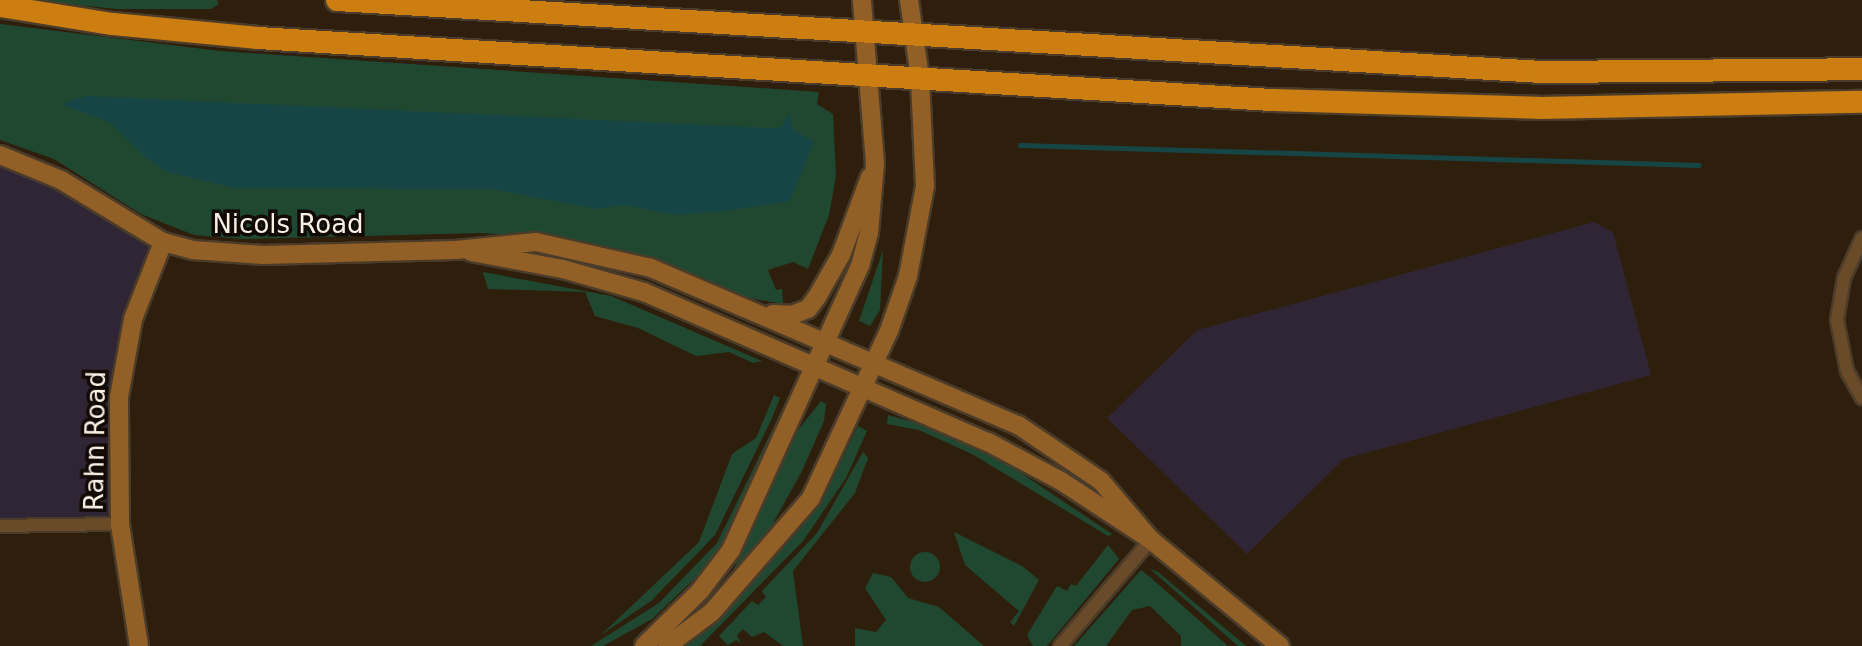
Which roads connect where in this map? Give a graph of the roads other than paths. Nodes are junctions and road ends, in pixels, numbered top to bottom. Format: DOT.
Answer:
graph roads {
  1 [pos="337,0"];
  2 [pos="862,0"];
  3 [pos="909,0"];
  4 [pos="0,6"];
  5 [pos="865,31"];
  6 [pos="912,35"];
  7 [pos="1862,69"];
  8 [pos="869,75"];
  9 [pos="920,78"];
  10 [pos="1862,102"];
  11 [pos="0,155"];
  12 [pos="875,163"];
  13 [pos="1862,238"];
  14 [pos="163,242"];
  15 [pos="456,250"];
  16 [pos="755,311"];
  17 [pos="828,341"];
  18 [pos="877,361"];
  19 [pos="817,368"];
  20 [pos="865,390"];
  21 [pos="1862,398"];
  22 [pos="120,524"];
  23 [pos="0,526"];
  24 [pos="1151,540"];
  25 [pos="139,646"];
  26 [pos="644,646"];
  27 [pos="667,646"];
  28 [pos="1060,646"];
  29 [pos="1280,646"];
  1 -- 5 [label="highway"];
  2 -- 5 [label="street"];
  3 -- 6 [label="street"];
  4 -- 8 [label="highway"];
  5 -- 6 [label="highway"];
  5 -- 8 [label="street"];
  6 -- 7 [label="highway"];
  6 -- 9 [label="street"];
  8 -- 9 [label="highway"];
  8 -- 12 [label="street"];
  9 -- 10 [label="highway"];
  9 -- 18 [label="street"];
  11 -- 14 [label="street, Nicols Road"];
  12 -- 16 [label="street"];
  12 -- 17 [label="street"];
  13 -- 21 [label="street"];
  14 -- 15 [label="street, Nicols Road"];
  14 -- 22 [label="street, Rahn Road"];
  15 -- 16 [label="street"];
  15 -- 19 [label="street"];
  16 -- 17 [label="street"];
  17 -- 18 [label="street"];
  17 -- 19 [label="street"];
  18 -- 20 [label="street"];
  18 -- 24 [label="street"];
  19 -- 20 [label="street"];
  19 -- 26 [label="street"];
  20 -- 24 [label="street"];
  20 -- 27 [label="street"];
  22 -- 23 [label="street"];
  22 -- 25 [label="street, Rahn Road"];
  24 -- 28 [label="street"];
  24 -- 29 [label="street"];
}
